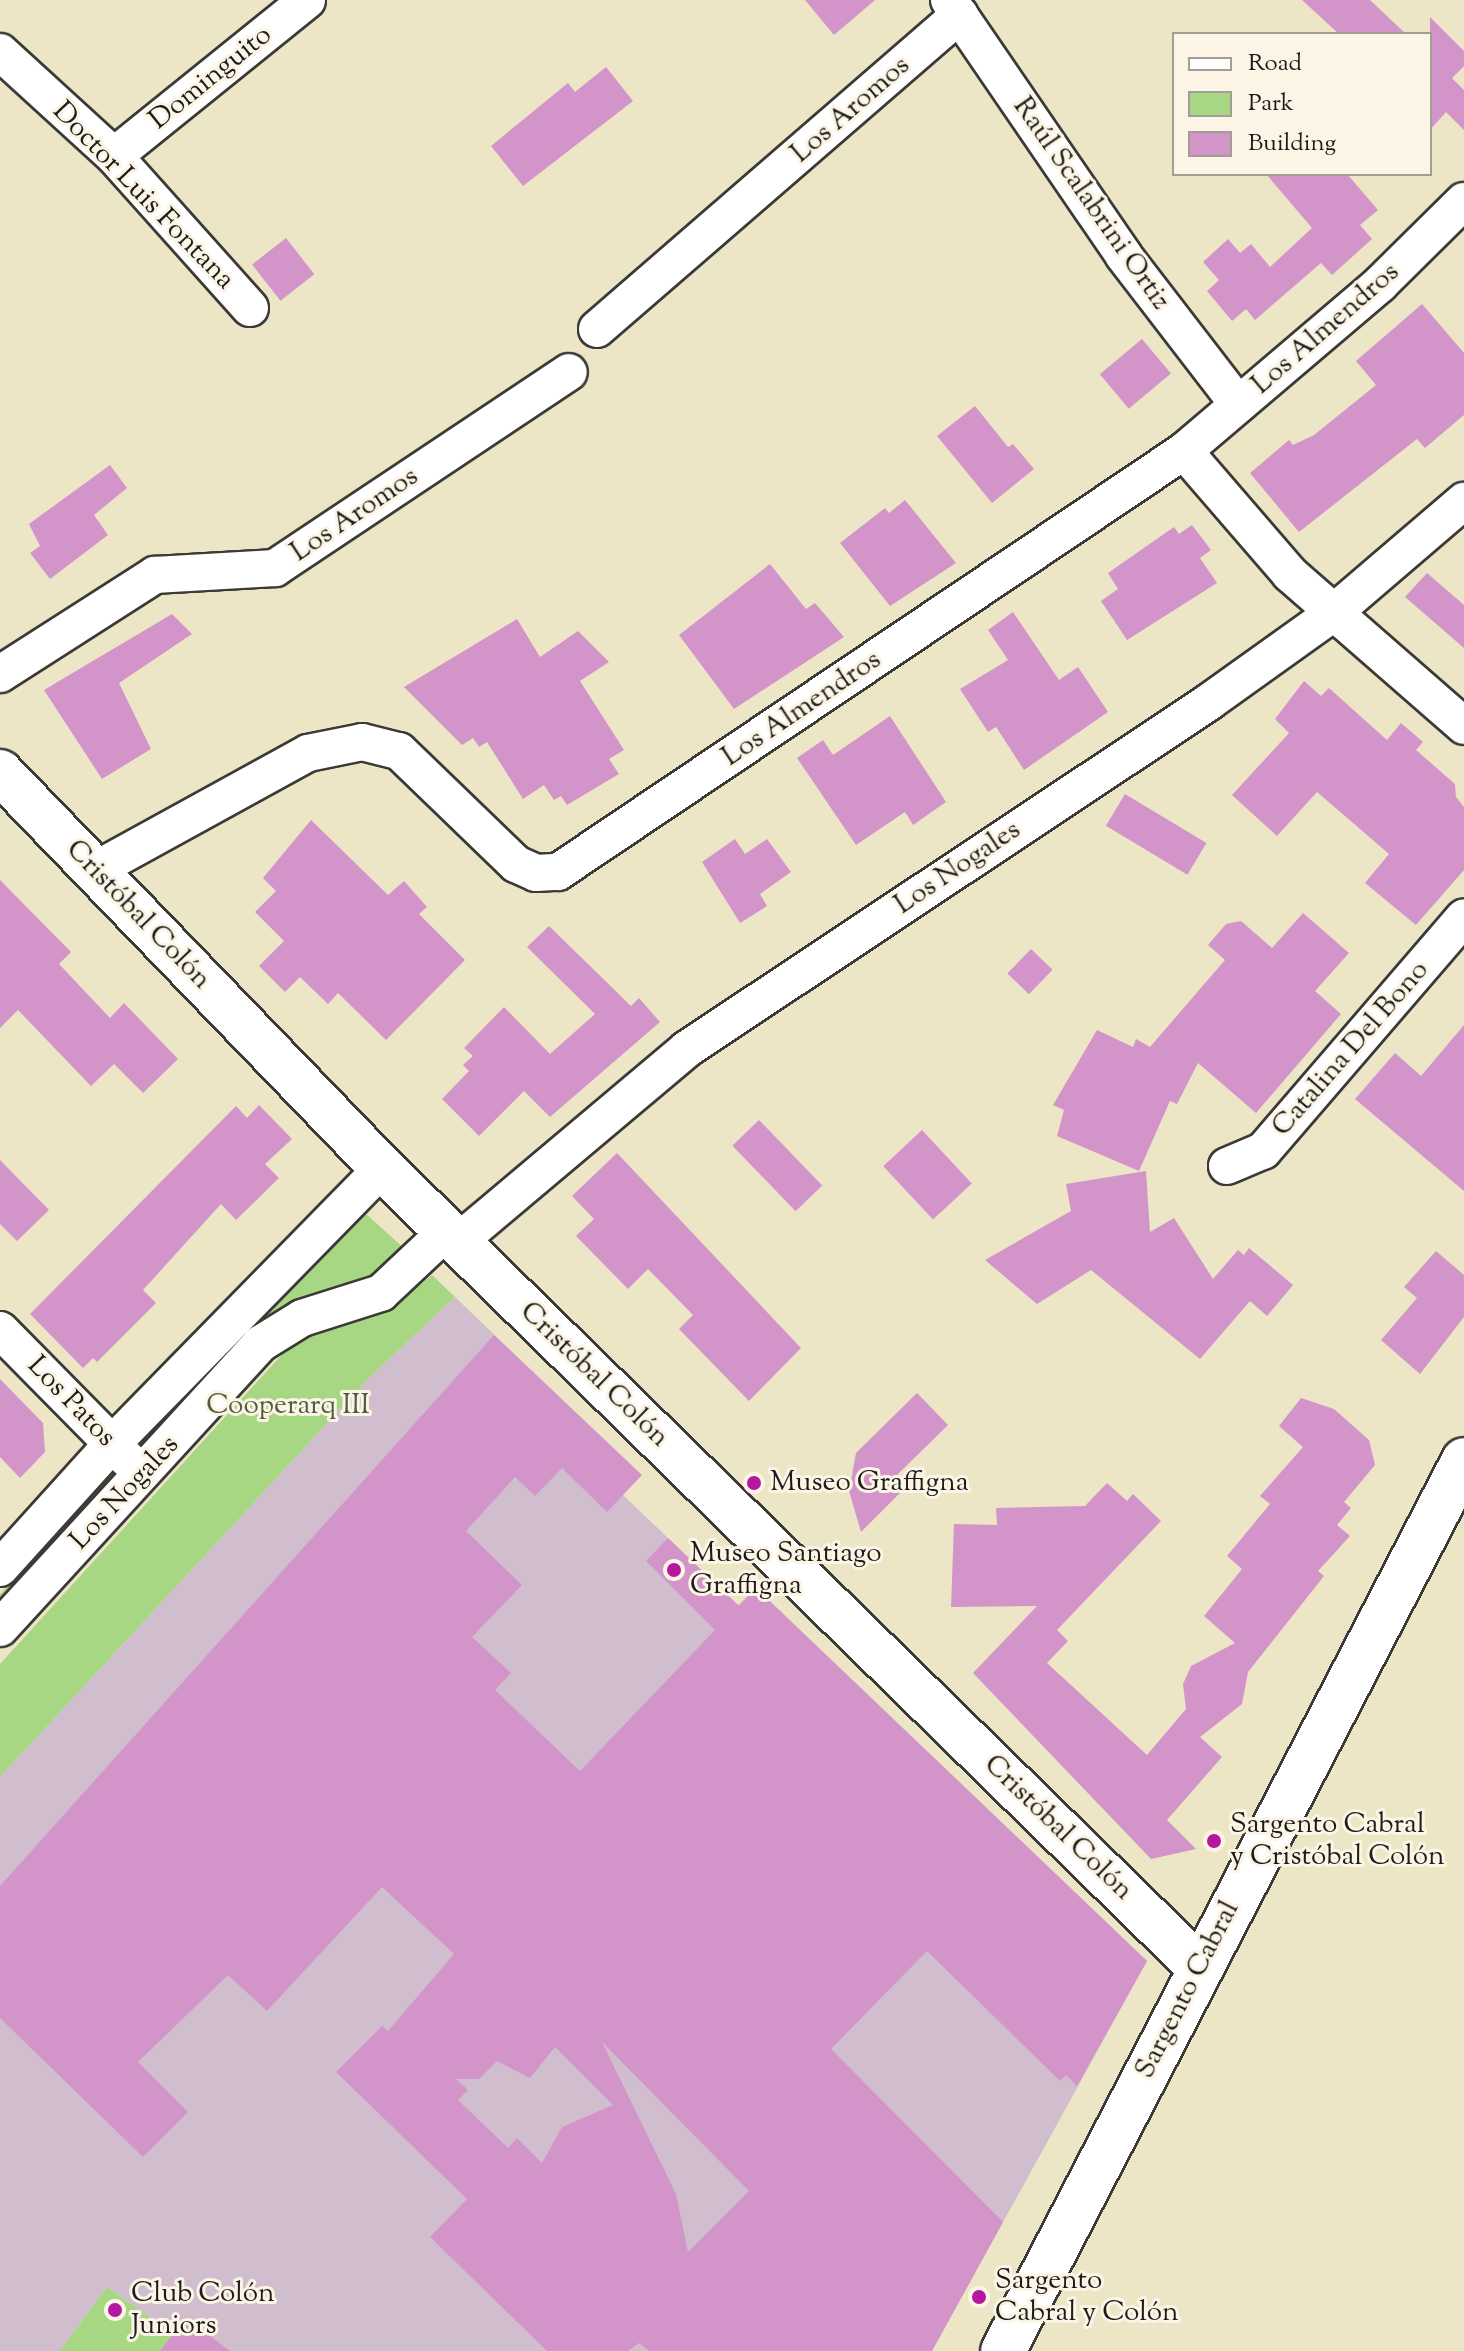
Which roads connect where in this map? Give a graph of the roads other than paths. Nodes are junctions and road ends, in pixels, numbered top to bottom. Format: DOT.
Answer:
graph roads {
  1 [pos="307,0"];
  2 [pos="954,8"];
  3 [pos="0,52"];
  4 [pos="114,156"];
  5 [pos="1464,201"];
  6 [pos="250,308"];
  7 [pos="597,329"];
  8 [pos="569,372"];
  9 [pos="1238,404"];
  10 [pos="1184,451"];
  11 [pos="1464,501"];
  12 [pos="1332,614"];
  13 [pos="0,674"];
  14 [pos="1464,726"];
  15 [pos="0,772"];
  16 [pos="95,870"];
  17 [pos="1464,917"];
  18 [pos="1227,1166"];
  19 [pos="382,1168"];
  20 [pos="453,1237"];
  21 [pos="0,1330"];
  22 [pos="112,1444"];
  23 [pos="1464,1460"];
  24 [pos="142,1475"];
  25 [pos="0,1568"];
  26 [pos="0,1628"];
  27 [pos="1200,1968"];
  28 [pos="1003,2351"];
  1 -- 4 [label="street, Dominguito"];
  2 -- 7 [label="street, Los Aromos"];
  2 -- 9 [label="street, Raúl Scalabrini Ortiz"];
  3 -- 4 [label="street, Doctor Luis Fontana"];
  4 -- 6 [label="street, Doctor Luis Fontana"];
  5 -- 9 [label="street, Los Almendros"];
  8 -- 13 [label="street, Los Aromos"];
  9 -- 10 [label="street, Los Almendros"];
  10 -- 12 [label="street"];
  10 -- 16 [label="street, Los Almendros"];
  11 -- 12 [label="street, Los Nogales"];
  12 -- 14 [label="street"];
  12 -- 20 [label="street, Los Nogales"];
  15 -- 16 [label="street, Cristóbal Colón"];
  16 -- 19 [label="street, Cristóbal Colón"];
  17 -- 18 [label="street, Catalina Del Bono"];
  19 -- 20 [label="street, Cristóbal Colón"];
  19 -- 22 [label="street, Los Nogales"];
  20 -- 24 [label="street, Los Nogales"];
  20 -- 27 [label="street, Cristóbal Colón"];
  21 -- 22 [label="street, Los Patos"];
  22 -- 24 [label="street, Los Patos"];
  22 -- 25 [label="street, Los Nogales"];
  23 -- 27 [label="street, Sargento Cabral"];
  24 -- 26 [label="street, Los Nogales"];
  27 -- 28 [label="street, Sargento Cabral"];
}
